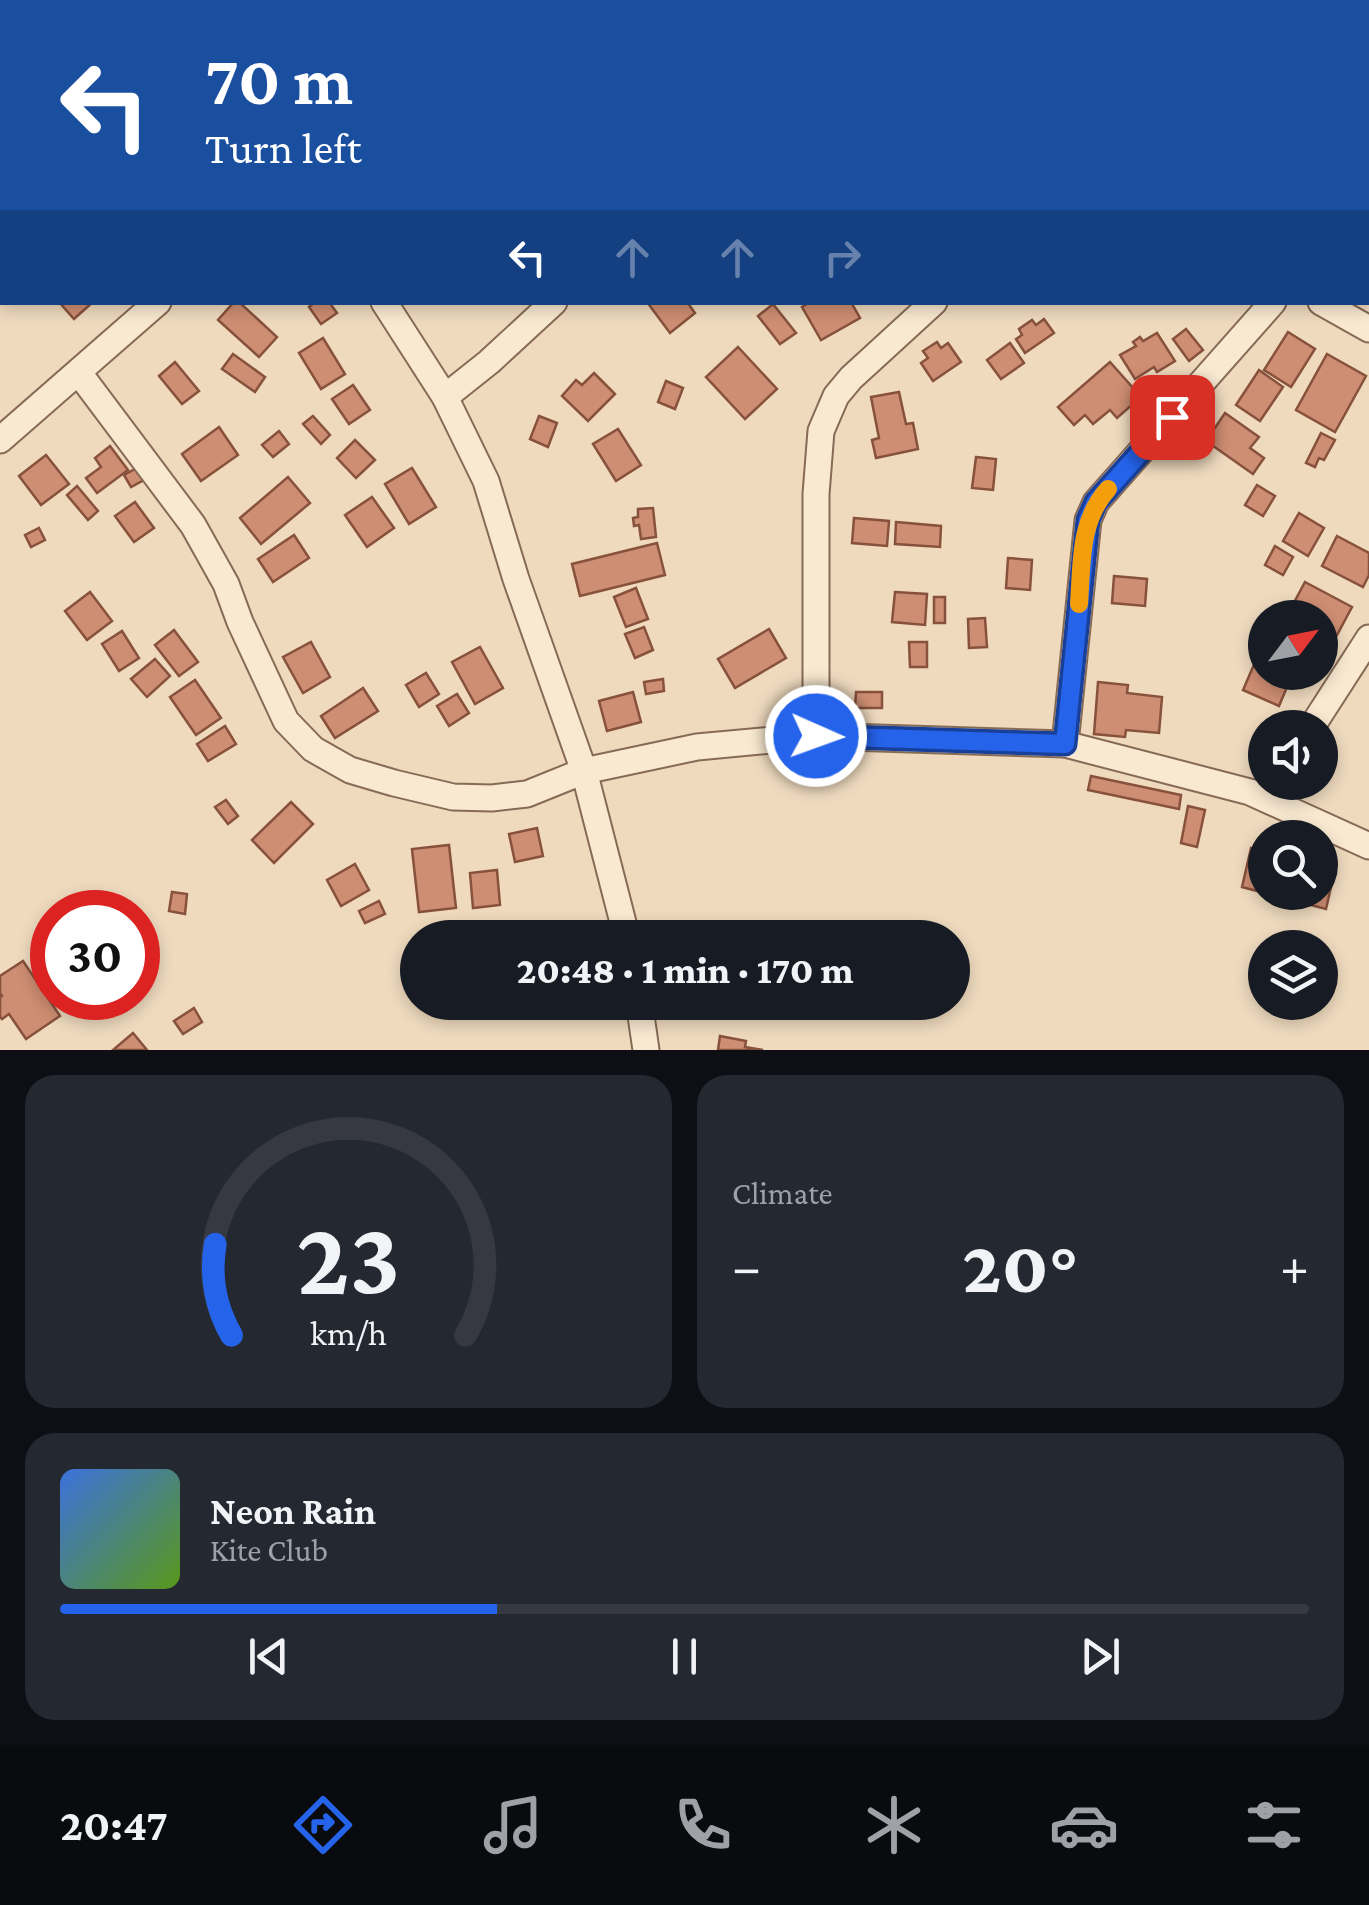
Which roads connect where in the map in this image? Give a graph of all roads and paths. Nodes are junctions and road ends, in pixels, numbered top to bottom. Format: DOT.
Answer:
graph roads {
  1 [pos="155,305"];
  2 [pos="386,305"];
  3 [pos="551,305"];
  4 [pos="931,305"];
  5 [pos="1270,305"];
  6 [pos="1326,305"];
  7 [pos="1369,329"];
  8 [pos="79,372"];
  9 [pos="445,397"];
  10 [pos="0,440"];
  11 [pos="1369,638"];
  12 [pos="1323,710"];
  13 [pos="816,736"];
  14 [pos="1065,744"];
  15 [pos="584,771"];
  16 [pos="1248,782"];
  17 [pos="1287,800"];
  18 [pos="1369,846"];
  19 [pos="622,920"];
  20 [pos="642,1020"];
  21 [pos="646,1050"];
  1 -- 8 [label="street"];
  2 -- 9 [label="street"];
  3 -- 9 [label="street"];
  4 -- 13 [label="street"];
  5 -- 14 [label="street"];
  6 -- 7 [label="street"];
  8 -- 10 [label="street"];
  8 -- 15 [label="street"];
  9 -- 15 [label="street"];
  11 -- 12 [label="street"];
  13 -- 14 [label="street"];
  13 -- 15 [label="street"];
  14 -- 16 [label="street"];
  15 -- 19 [label="street"];
  17 -- 18 [label="street"];
  20 -- 21 [label="street"];
}
